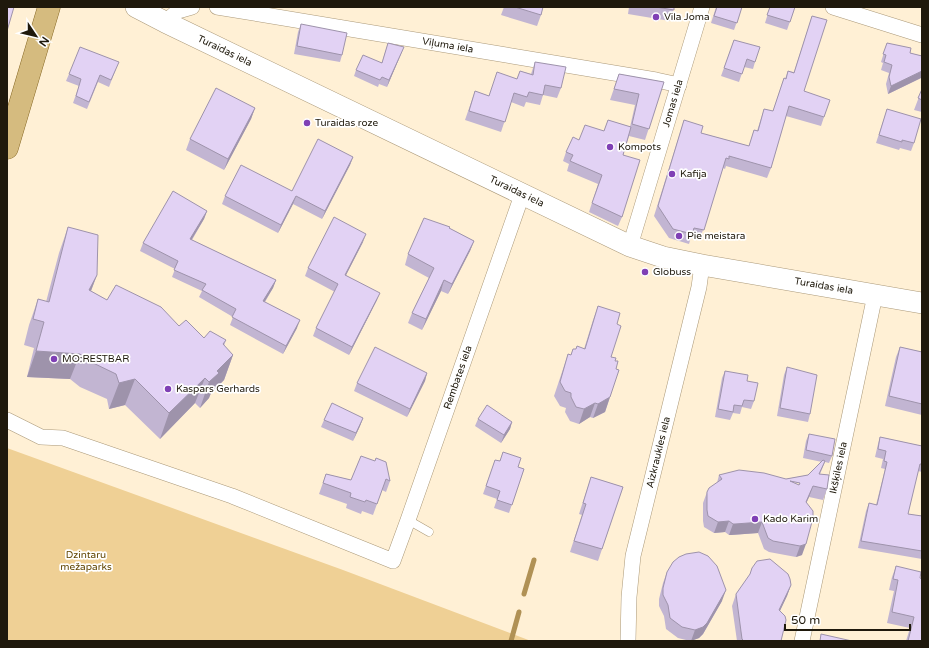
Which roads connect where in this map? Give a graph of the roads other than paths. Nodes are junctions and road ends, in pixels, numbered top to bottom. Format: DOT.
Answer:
graph roads {
  1 [pos="49,7"];
  2 [pos="136,7"];
  3 [pos="192,7"];
  4 [pos="217,7"];
  5 [pos="702,7"];
  6 [pos="832,7"];
  7 [pos="166,22"];
  8 [pos="922,35"];
  9 [pos="679,85"];
  10 [pos="7,148"];
  11 [pos="522,195"];
  12 [pos="630,246"];
  13 [pos="702,265"];
  14 [pos="875,295"];
  15 [pos="922,303"];
  16 [pos="7,420"];
  17 [pos="408,520"];
  18 [pos="429,532"];
  19 [pos="628,641"];
  20 [pos="802,641"];
  1 -- 10 [label="main road"];
  2 -- 7 [label="street, Turaidas iela"];
  3 -- 7 [label="street"];
  4 -- 9 [label="street, Viļuma iela"];
  5 -- 9 [label="street, Jomas iela"];
  6 -- 8 [label="street"];
  7 -- 11 [label="street, Turaidas iela"];
  9 -- 12 [label="street, Jomas iela"];
  11 -- 12 [label="street, Turaidas iela"];
  11 -- 17 [label="street, Rembates iela"];
  12 -- 13 [label="street, Turaidas iela"];
  13 -- 14 [label="street, Turaidas iela"];
  13 -- 19 [label="street, Aizkraukles iela"];
  14 -- 15 [label="street, Turaidas iela"];
  14 -- 20 [label="street, Ikšķiles iela"];
  16 -- 17 [label="street, Rembates iela"];
  17 -- 18 [label="lane"];
}
